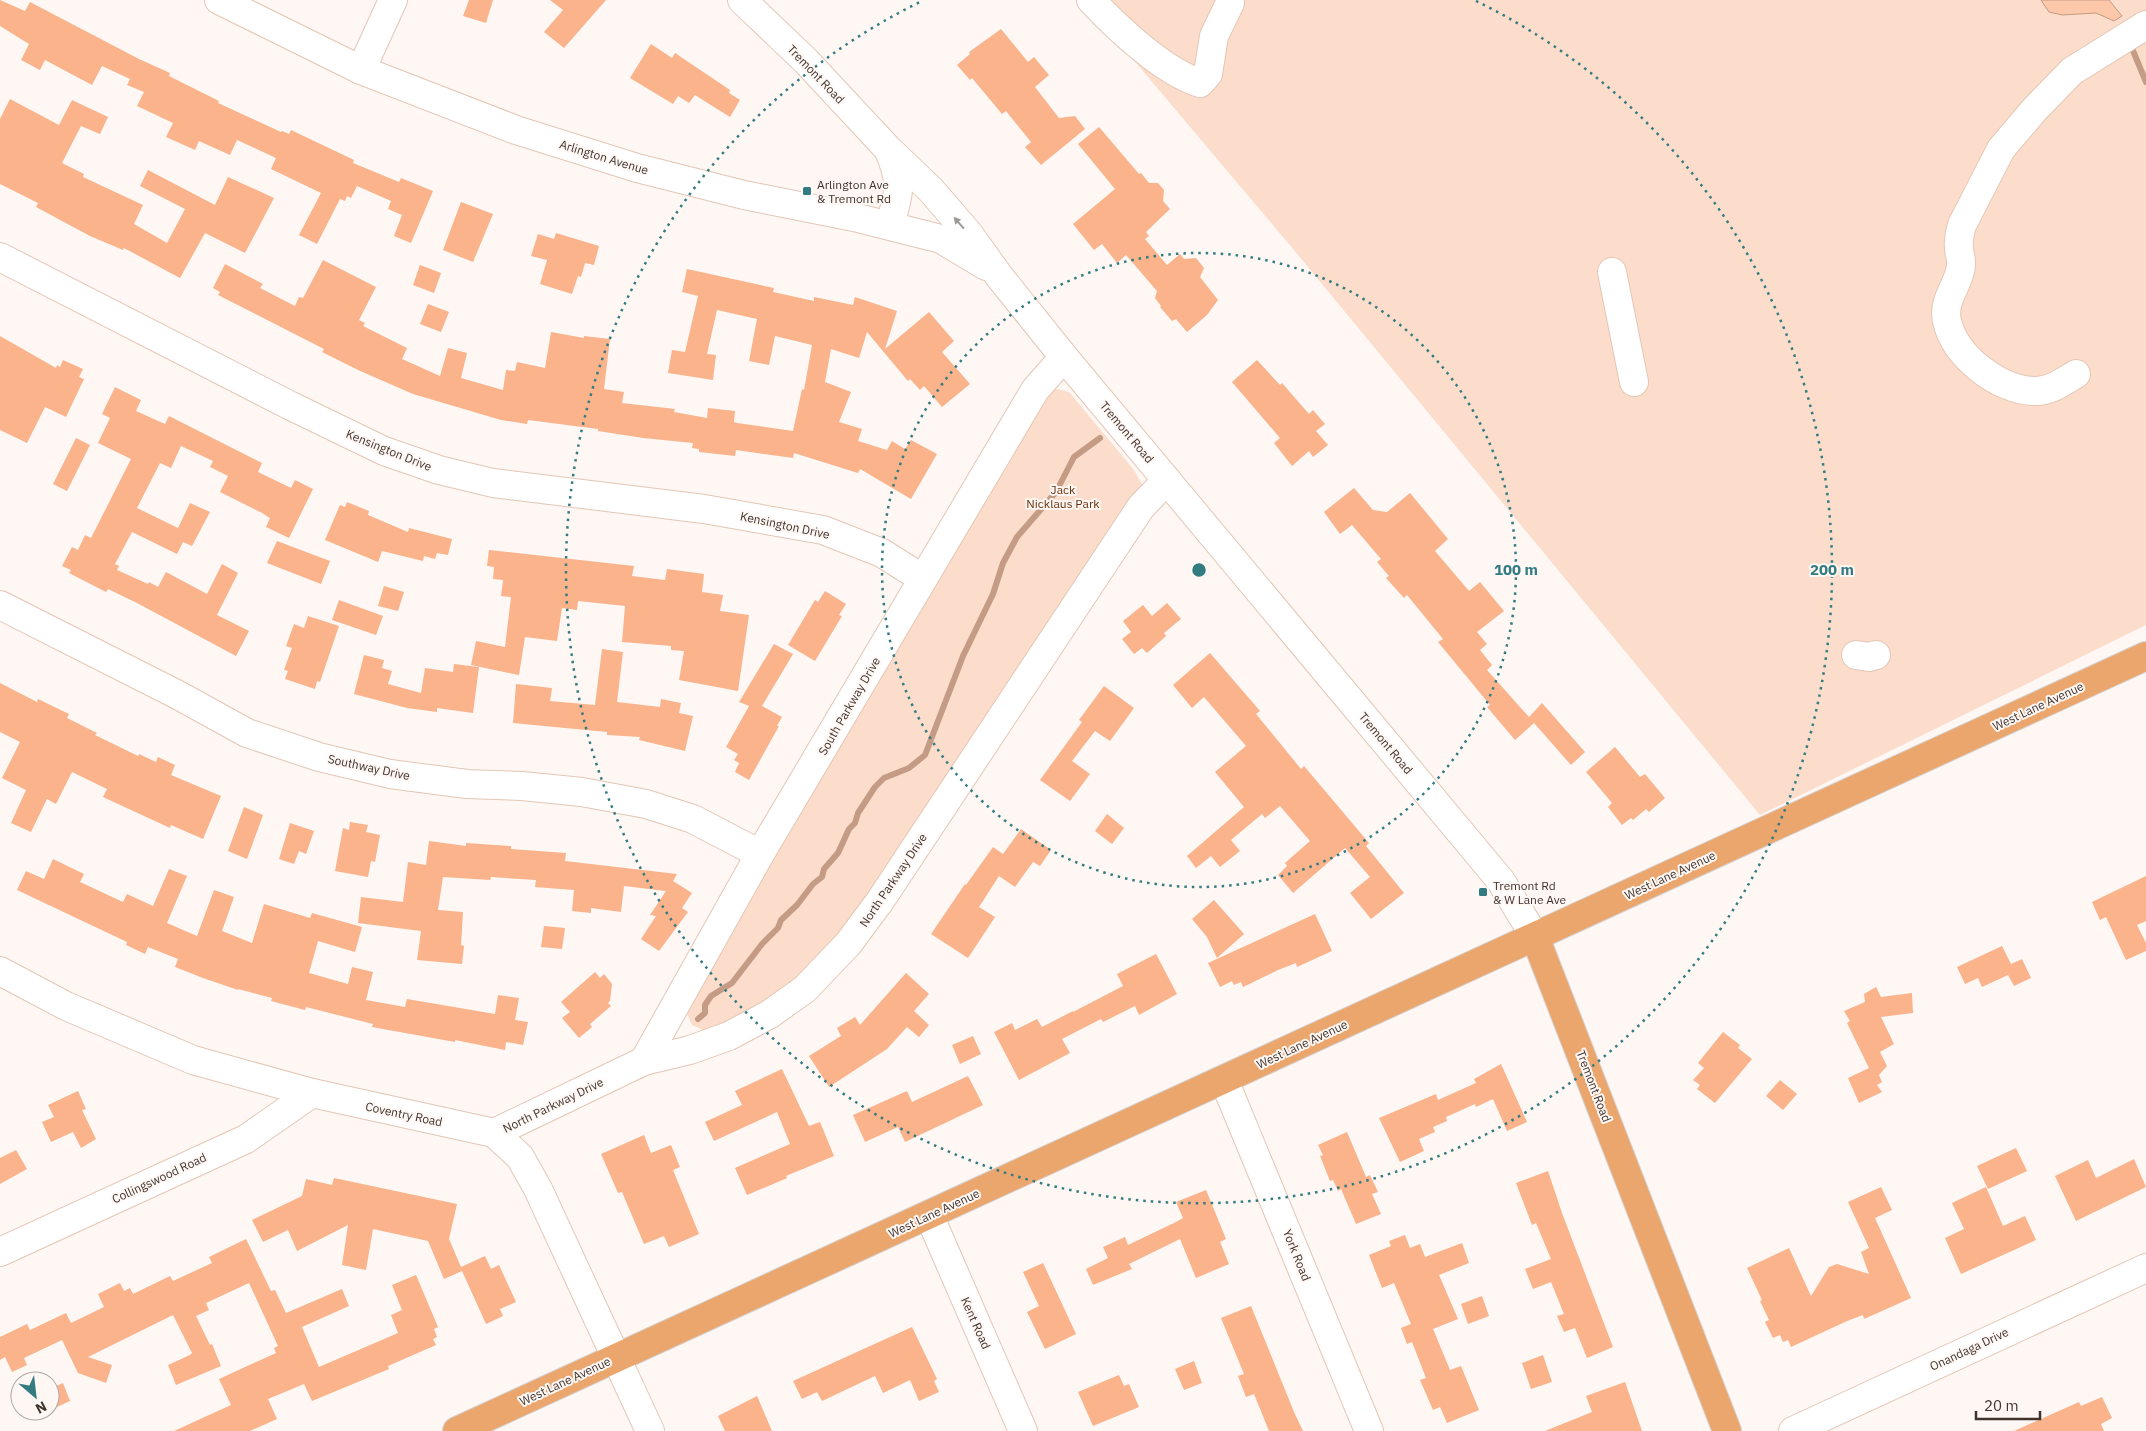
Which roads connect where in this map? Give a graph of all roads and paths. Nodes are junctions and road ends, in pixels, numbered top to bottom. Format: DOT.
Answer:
graph roads {
  1 [pos="219,0"];
  2 [pos="393,0"];
  3 [pos="742,0"];
  4 [pos="1091,0"];
  5 [pos="1230,3"];
  6 [pos="2146,26"];
  7 [pos="360,70"];
  8 [pos="888,149"];
  9 [pos="890,225"];
  10 [pos="0,257"];
  11 [pos="1612,272"];
  12 [pos="999,276"];
  13 [pos="1064,357"];
  14 [pos="2076,374"];
  15 [pos="1634,382"];
  16 [pos="1167,480"];
  17 [pos="923,579"];
  18 [pos="0,605"];
  19 [pos="2146,656"];
  20 [pos="760,854"];
  21 [pos="1534,937"];
  22 [pos="0,971"];
  23 [pos="644,1061"];
  24 [pos="1224,1080"];
  25 [pos="312,1094"];
  26 [pos="494,1133"];
  27 [pos="929,1215"];
  28 [pos="0,1252"];
  29 [pos="2146,1268"];
  30 [pos="617,1358"];
  31 [pos="457,1431"];
  32 [pos="650,1431"];
  33 [pos="1023,1431"];
  34 [pos="1369,1431"];
  35 [pos="1727,1431"];
  36 [pos="1792,1431"];
  1 -- 7 [label="street, Arlington Avenue"];
  2 -- 7 [label="street"];
  3 -- 8 [label="street, Tremont Road"];
  4 -- 5 [label="street"];
  6 -- 14 [label="street"];
  7 -- 9 [label="street, Arlington Avenue"];
  8 -- 9 [label="street, Tremont Road"];
  12 -- 8 [label="street, Tremont Road, one-way"];
  9 -- 12 [label="street, Arlington Avenue"];
  10 -- 17 [label="street, Kensington Drive"];
  11 -- 15 [label="street"];
  12 -- 13 [label="street, Tremont Road"];
  13 -- 16 [label="street, Tremont Road"];
  13 -- 17 [label="street, South Parkway Drive"];
  16 -- 21 [label="street, Tremont Road"];
  16 -- 23 [label="street, North Parkway Drive"];
  17 -- 20 [label="street, South Parkway Drive"];
  18 -- 20 [label="street, Southway Drive"];
  19 -- 21 [label="main road, West Lane Avenue"];
  20 -- 23 [label="street, South Parkway Drive"];
  21 -- 24 [label="main road, West Lane Avenue"];
  21 -- 35 [label="main road, Tremont Road"];
  22 -- 25 [label="street, Coventry Road"];
  23 -- 26 [label="street, North Parkway Drive"];
  24 -- 27 [label="main road, West Lane Avenue"];
  24 -- 34 [label="street, York Road"];
  25 -- 26 [label="street, Coventry Road"];
  25 -- 28 [label="street, Collingswood Road"];
  26 -- 30 [label="street"];
  27 -- 30 [label="main road, West Lane Avenue"];
  27 -- 33 [label="street, Kent Road"];
  29 -- 36 [label="street, Onandaga Drive"];
  30 -- 31 [label="main road, West Lane Avenue"];
  30 -- 32 [label="street"];
}
